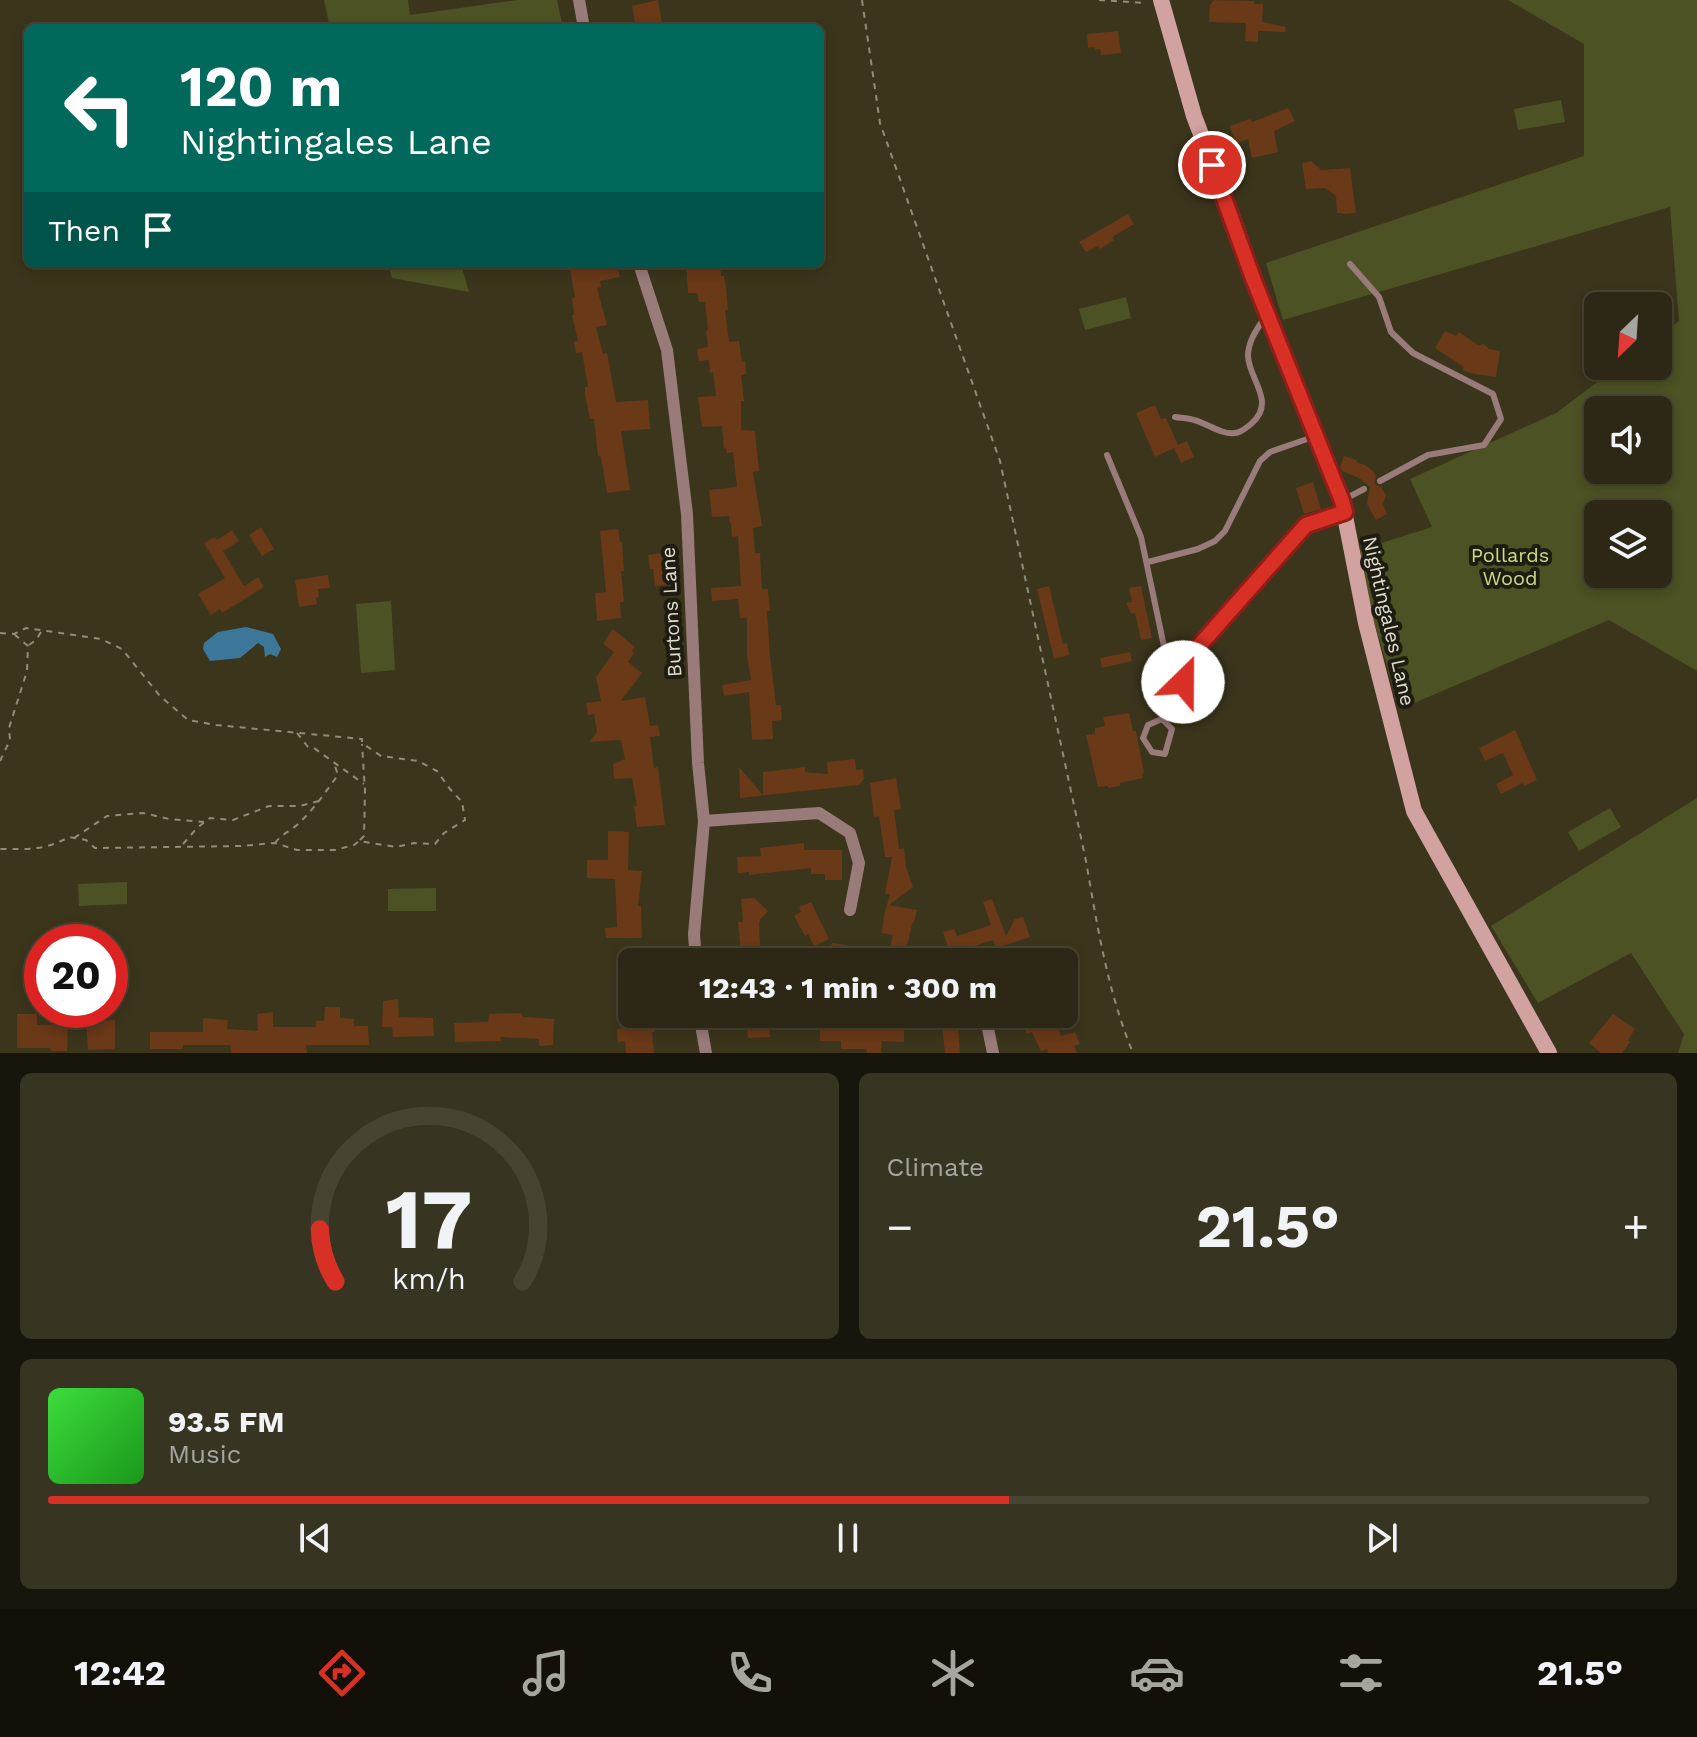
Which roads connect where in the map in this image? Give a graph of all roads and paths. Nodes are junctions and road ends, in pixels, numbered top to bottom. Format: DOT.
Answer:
graph roads {
  1 [pos="579,0"];
  2 [pos="862,0"];
  3 [pos="1099,0"];
  4 [pos="1161,2"];
  5 [pos="583,24"];
  6 [pos="1350,264"];
  7 [pos="640,268"];
  8 [pos="1267,314"];
  9 [pos="1175,417"];
  10 [pos="1316,436"];
  11 [pos="1107,455"];
  12 [pos="1380,481"];
  13 [pos="1364,489"];
  14 [pos="1343,506"];
  15 [pos="1148,562"];
  16 [pos="42,631"];
  17 [pos="0,633"];
  18 [pos="14,634"];
  19 [pos="28,646"];
  20 [pos="1183,672"];
  21 [pos="1162,719"];
  22 [pos="296,733"];
  23 [pos="362,743"];
  24 [pos="0,761"];
  25 [pos="334,763"];
  26 [pos="364,784"];
  27 [pos="319,801"];
  28 [pos="704,821"];
  29 [pos="205,822"];
  30 [pos="74,838"];
  31 [pos="359,841"];
  32 [pos="275,843"];
  33 [pos="181,847"];
  34 [pos="0,849"];
  35 [pos="850,910"];
  36 [pos="695,948"];
  37 [pos="702,1028"];
  38 [pos="988,1028"];
  39 [pos="706,1053"];
  40 [pos="993,1053"];
  41 [pos="1133,1053"];
  42 [pos="1549,1053"];
  1 -- 5 [label="street"];
  2 -- 41 [label="path"];
  3 -- 4 [label="path"];
  4 -- 8 [label="main road, Nightingales Lane"];
  6 -- 12 [label="lane"];
  7 -- 28 [label="street, Burtons Lane"];
  8 -- 9 [label="lane"];
  8 -- 10 [label="main road, Nightingales Lane"];
  10 -- 14 [label="main road, Nightingales Lane"];
  10 -- 15 [label="lane"];
  11 -- 15 [label="lane"];
  13 -- 14 [label="lane"];
  14 -- 20 [label="lane"];
  14 -- 42 [label="main road, Nightingales Lane"];
  15 -- 20 [label="lane"];
  16 -- 18 [label="path"];
  16 -- 19 [label="path"];
  16 -- 22 [label="path"];
  17 -- 18 [label="path"];
  18 -- 19 [label="path"];
  19 -- 24 [label="path"];
  20 -- 21 [label="lane"];
  21 -- 21 [label="lane"];
  22 -- 23 [label="path"];
  22 -- 25 [label="path"];
  23 -- 26 [label="path"];
  23 -- 31 [label="path"];
  25 -- 26 [label="path"];
  25 -- 27 [label="path"];
  26 -- 31 [label="path"];
  27 -- 29 [label="path"];
  27 -- 32 [label="path"];
  28 -- 35 [label="street"];
  28 -- 36 [label="street, Burtons Lane"];
  29 -- 30 [label="path"];
  29 -- 33 [label="path"];
  30 -- 33 [label="path"];
  30 -- 34 [label="path"];
  31 -- 32 [label="path"];
  32 -- 33 [label="path"];
  37 -- 39 [label="street"];
  38 -- 40 [label="street"];
}
